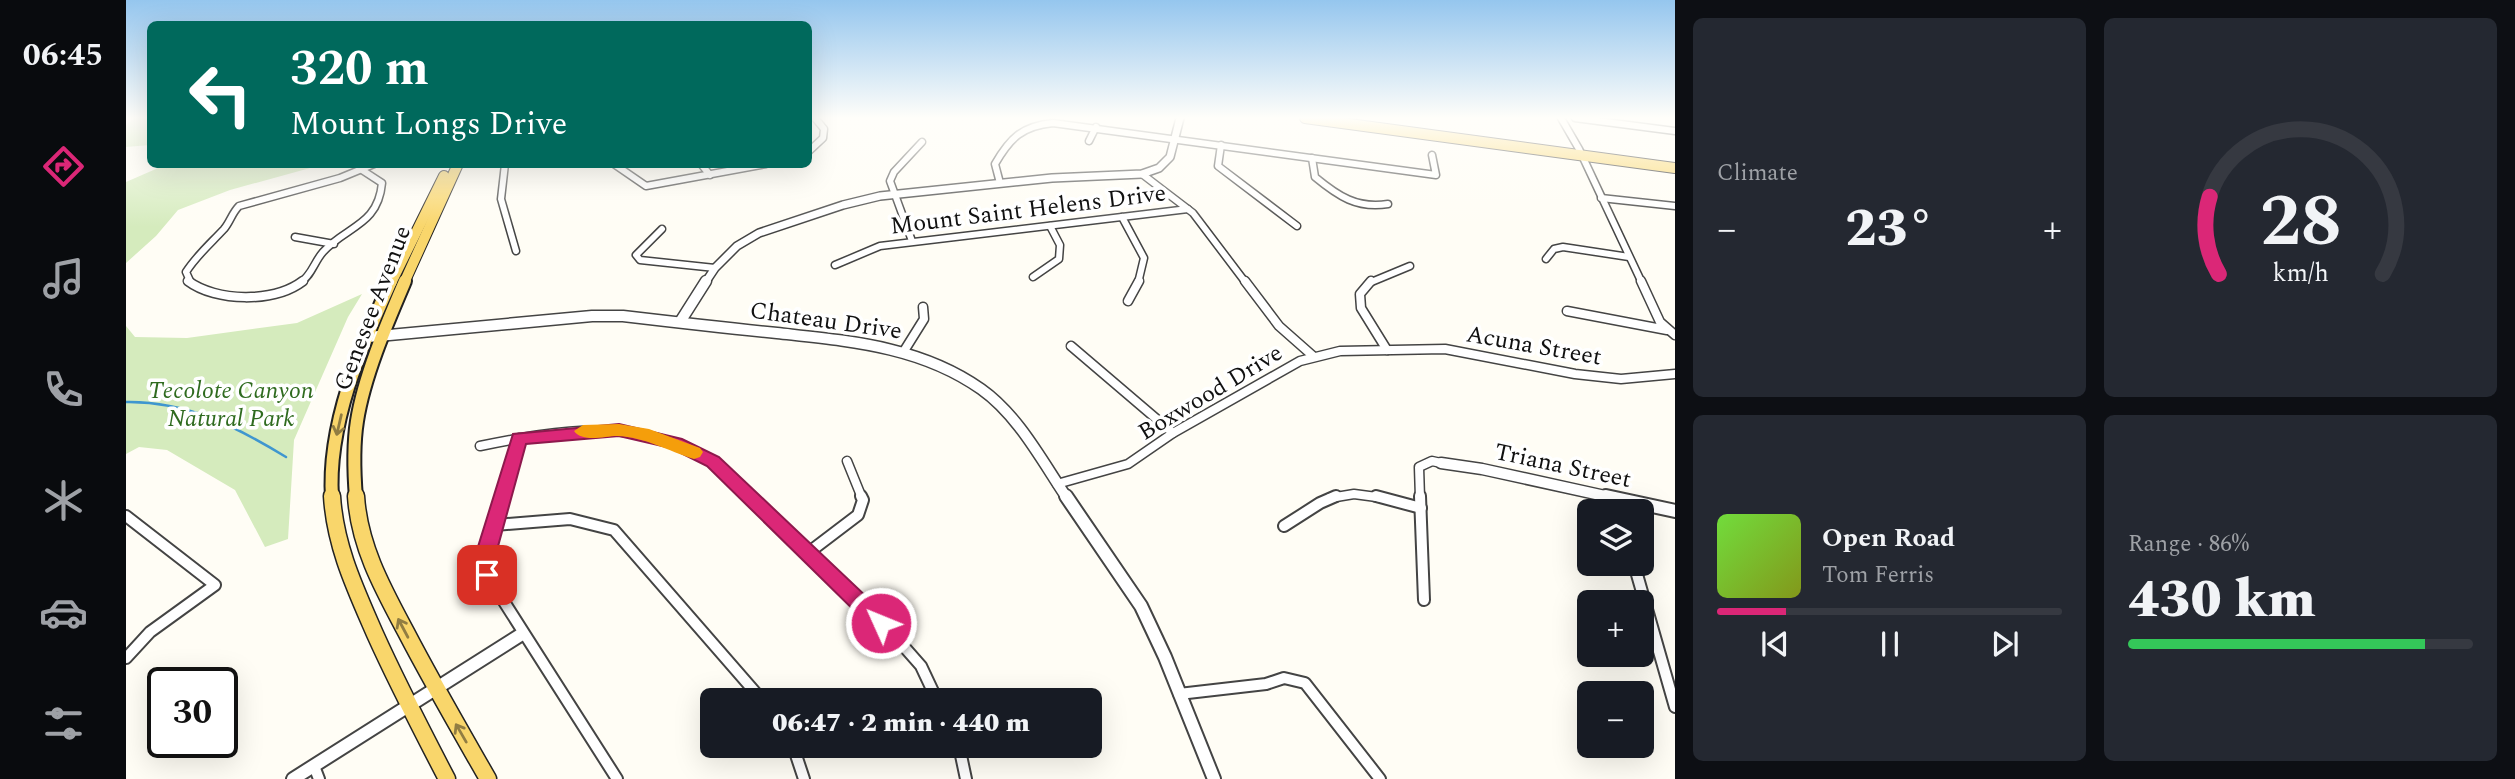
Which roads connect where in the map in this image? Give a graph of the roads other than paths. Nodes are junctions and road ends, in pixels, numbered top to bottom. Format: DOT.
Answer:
graph roads {
  1 [pos="910,154"];
  2 [pos="1000,154"];
  3 [pos="1171,154"];
  4 [pos="1220,154"];
  5 [pos="1286,154"];
  6 [pos="1581,154"];
  7 [pos="1589,154"];
  8 [pos="1594,154"];
  9 [pos="1432,155"];
  10 [pos="1312,158"];
  11 [pos="1675,162"];
  12 [pos="366,168"];
  13 [pos="448,168"];
  14 [pos="456,168"];
  15 [pos="504,168"];
  16 [pos="619,168"];
  17 [pos="705,168"];
  18 [pos="744,168"];
  19 [pos="1675,168"];
  20 [pos="362,170"];
  21 [pos="710,174"];
  22 [pos="1142,174"];
  23 [pos="1000,183"];
  24 [pos="895,195"];
  25 [pos="1601,198"];
  26 [pos="1388,204"];
  27 [pos="1675,206"];
  28 [pos="1188,209"];
  29 [pos="1122,217"];
  30 [pos="1050,226"];
  31 [pos="1297,226"];
  32 [pos="662,229"];
  33 [pos="295,237"];
  34 [pos="912,241"];
  35 [pos="334,244"];
  36 [pos="516,251"];
  37 [pos="1629,257"];
  38 [pos="1546,259"];
  39 [pos="835,265"];
  40 [pos="1410,266"];
  41 [pos="715,268"];
  42 [pos="1033,277"];
  43 [pos="1128,301"];
  44 [pos="923,307"];
  45 [pos="1567,311"];
  46 [pos="680,322"];
  47 [pos="1672,332"];
  48 [pos="385,336"];
  49 [pos="368,337"];
  50 [pos="1071,346"];
  51 [pos="1387,350"];
  52 [pos="904,351"];
  53 [pos="1313,356"];
  54 [pos="1675,374"];
  55 [pos="1173,433"];
  56 [pos="519,438"];
  57 [pos="480,446"];
  58 [pos="847,461"];
  59 [pos="1441,463"];
  60 [pos="1057,484"];
  61 [pos="1616,497"];
  62 [pos="1421,508"];
  63 [pos="1675,510"];
  64 [pos="126,516"];
  65 [pos="495,525"];
  66 [pos="1284,526"];
  67 [pos="808,553"];
  68 [pos="1637,576"];
  69 [pos="1424,600"];
  70 [pos="522,634"];
  71 [pos="126,658"];
  72 [pos="435,688"];
  73 [pos="752,688"];
  74 [pos="931,688"];
  75 [pos="1179,694"];
  76 [pos="408,705"];
  77 [pos="1675,707"];
  78 [pos="797,758"];
  79 [pos="962,758"];
  80 [pos="316,773"];
  81 [pos="293,779"];
  82 [pos="447,779"];
  83 [pos="488,779"];
  84 [pos="617,779"];
  85 [pos="804,779"];
  86 [pos="966,779"];
  87 [pos="1213,779"];
  88 [pos="1380,779"];
  1 -- 24 [label="street"];
  2 -- 23 [label="street"];
  3 -- 22 [label="street"];
  4 -- 31 [label="street"];
  5 -- 10 [label="street"];
  6 -- 25 [label="street"];
  7 -- 19 [label="main road"];
  8 -- 11 [label="main road"];
  9 -- 10 [label="street"];
  10 -- 26 [label="street"];
  12 -- 20 [label="street"];
  13 -- 49 [label="main road, Genesee Avenue"];
  14 -- 48 [label="main road, Genesee Avenue"];
  15 -- 36 [label="street"];
  16 -- 21 [label="street"];
  17 -- 21 [label="street"];
  18 -- 21 [label="street"];
  20 -- 35 [label="street"];
  20 -- 35 [label="street"];
  22 -- 23 [label="street"];
  22 -- 28 [label="street"];
  23 -- 24 [label="street"];
  24 -- 34 [label="street"];
  24 -- 41 [label="street"];
  25 -- 27 [label="street"];
  25 -- 37 [label="street"];
  28 -- 29 [label="street, Mount Saint Helens Drive"];
  28 -- 53 [label="street"];
  29 -- 30 [label="street, Mount Saint Helens Drive"];
  29 -- 43 [label="street"];
  30 -- 34 [label="street, Mount Saint Helens Drive"];
  30 -- 42 [label="street"];
  32 -- 41 [label="street"];
  33 -- 35 [label="street"];
  34 -- 39 [label="street, Mount Saint Helens Drive"];
  37 -- 38 [label="street"];
  37 -- 47 [label="street"];
  40 -- 51 [label="street"];
  41 -- 46 [label="street"];
  44 -- 52 [label="street"];
  45 -- 47 [label="street"];
  46 -- 48 [label="street, Chateau Drive"];
  46 -- 52 [label="street, Chateau Drive"];
  48 -- 49 [label="street, Chateau Drive"];
  72 -- 48 [label="main road, Genesee Avenue, one-way"];
  49 -- 76 [label="main road, Genesee Avenue, one-way"];
  50 -- 55 [label="street"];
  51 -- 53 [label="street, Boxwood Drive"];
  51 -- 54 [label="street, Acuna Street"];
  52 -- 60 [label="street, Chateau Drive"];
  53 -- 55 [label="street, Boxwood Drive"];
  55 -- 60 [label="street, Boxwood Drive"];
  56 -- 57 [label="street"];
  56 -- 65 [label="street"];
  56 -- 67 [label="street"];
  58 -- 67 [label="street"];
  59 -- 61 [label="street, Triana Street"];
  59 -- 62 [label="street"];
  60 -- 75 [label="street, Chateau Drive"];
  61 -- 63 [label="street, Triana Street"];
  62 -- 66 [label="street"];
  62 -- 69 [label="street"];
  64 -- 71 [label="street"];
  65 -- 70 [label="street"];
  65 -- 73 [label="street"];
  67 -- 74 [label="street"];
  68 -- 77 [label="street"];
  70 -- 72 [label="street"];
  70 -- 84 [label="street"];
  72 -- 76 [label="street"];
  83 -- 72 [label="main road, Genesee Avenue, one-way"];
  75 -- 87 [label="street, Chateau Drive"];
  75 -- 88 [label="street"];
  76 -- 80 [label="street"];
  76 -- 82 [label="main road, Genesee Avenue"];
  78 -- 85 [label="street"];
  79 -- 86 [label="street"];
  80 -- 81 [label="street"];
}
